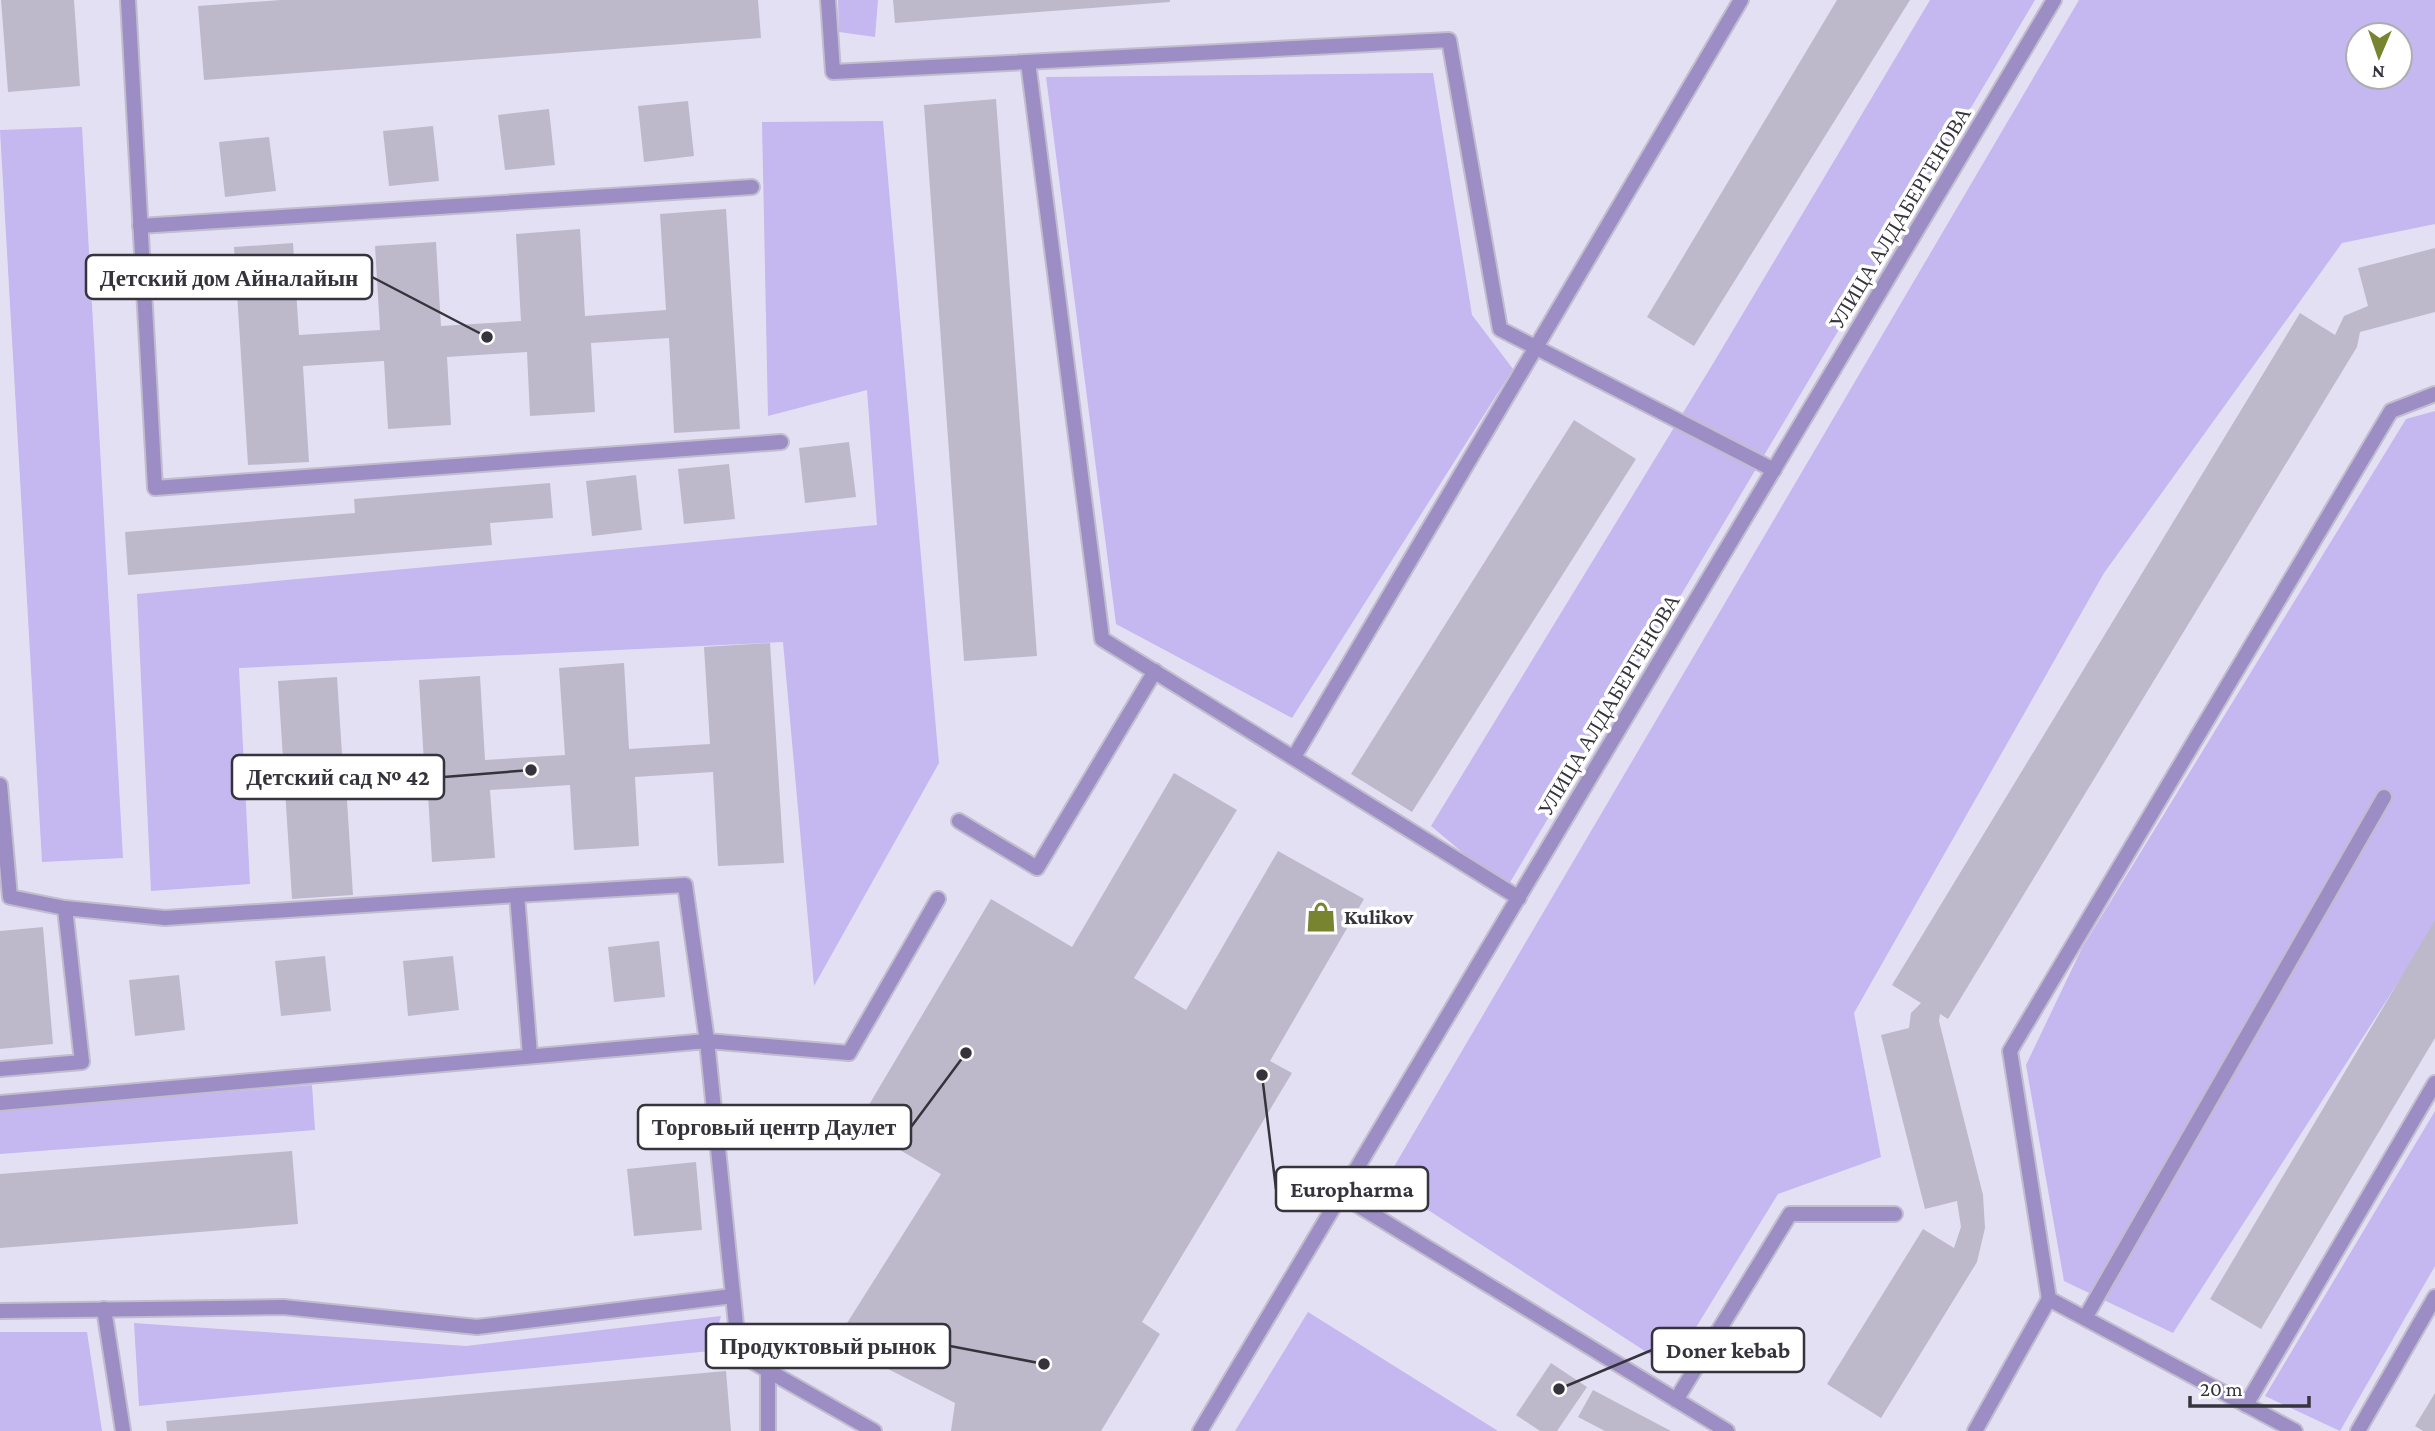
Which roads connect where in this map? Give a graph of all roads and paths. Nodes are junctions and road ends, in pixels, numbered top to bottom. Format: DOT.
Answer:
graph roads {
  1 [pos="128,0"];
  2 [pos="828,0"];
  3 [pos="1741,0"];
  4 [pos="2054,0"];
  5 [pos="1028,62"];
  6 [pos="751,187"];
  7 [pos="140,226"];
  8 [pos="1537,348"];
  9 [pos="2435,394"];
  10 [pos="781,442"];
  11 [pos="1774,470"];
  12 [pos="1155,671"];
  13 [pos="1294,757"];
  14 [pos="0,785"];
  15 [pos="2384,797"];
  16 [pos="958,821"];
  17 [pos="517,895"];
  18 [pos="1519,898"];
  19 [pos="938,899"];
  20 [pos="65,908"];
  21 [pos="707,1041"];
  22 [pos="530,1055"];
  23 [pos="0,1069"];
  24 [pos="2435,1083"];
  25 [pos="0,1103"];
  26 [pos="1341,1195"];
  27 [pos="1895,1214"];
  28 [pos="733,1296"];
  29 [pos="2435,1297"];
  30 [pos="2049,1299"];
  31 [pos="104,1309"];
  32 [pos="0,1311"];
  33 [pos="2085,1318"];
  34 [pos="768,1371"];
  35 [pos="1676,1400"];
  36 [pos="2246,1405"];
  37 [pos="123,1431"];
  38 [pos="768,1431"];
  39 [pos="872,1431"];
  40 [pos="1200,1431"];
  41 [pos="1727,1431"];
  42 [pos="1975,1431"];
  43 [pos="2295,1431"];
  44 [pos="2358,1431"];
  1 -- 7 [label="street"];
  2 -- 5 [label="street"];
  3 -- 8 [label="street"];
  4 -- 11 [label="street, УЛИЦА АЛДАБЕРГЕНОВА"];
  5 -- 8 [label="street"];
  5 -- 12 [label="street"];
  6 -- 7 [label="street"];
  7 -- 10 [label="street"];
  8 -- 11 [label="street"];
  8 -- 13 [label="street"];
  9 -- 30 [label="street"];
  11 -- 18 [label="street, УЛИЦА АЛДАБЕРГЕНОВА"];
  12 -- 13 [label="street"];
  12 -- 16 [label="street"];
  13 -- 18 [label="street"];
  14 -- 20 [label="street"];
  15 -- 33 [label="street"];
  17 -- 20 [label="street"];
  17 -- 21 [label="street"];
  17 -- 22 [label="street"];
  18 -- 26 [label="street, УЛИЦА АЛДАБЕРГЕНОВА"];
  19 -- 21 [label="street"];
  20 -- 23 [label="street"];
  21 -- 22 [label="street"];
  21 -- 28 [label="street"];
  22 -- 25 [label="street"];
  24 -- 36 [label="street"];
  26 -- 35 [label="street"];
  26 -- 40 [label="street, УЛИЦА АЛДАБЕРГЕНОВА"];
  27 -- 35 [label="street"];
  28 -- 31 [label="street"];
  28 -- 34 [label="street"];
  29 -- 44 [label="street"];
  30 -- 33 [label="street"];
  30 -- 42 [label="street"];
  31 -- 32 [label="street"];
  31 -- 37 [label="street"];
  33 -- 36 [label="street"];
  34 -- 38 [label="street"];
  34 -- 39 [label="street"];
  35 -- 41 [label="street"];
  36 -- 43 [label="street"];
}
